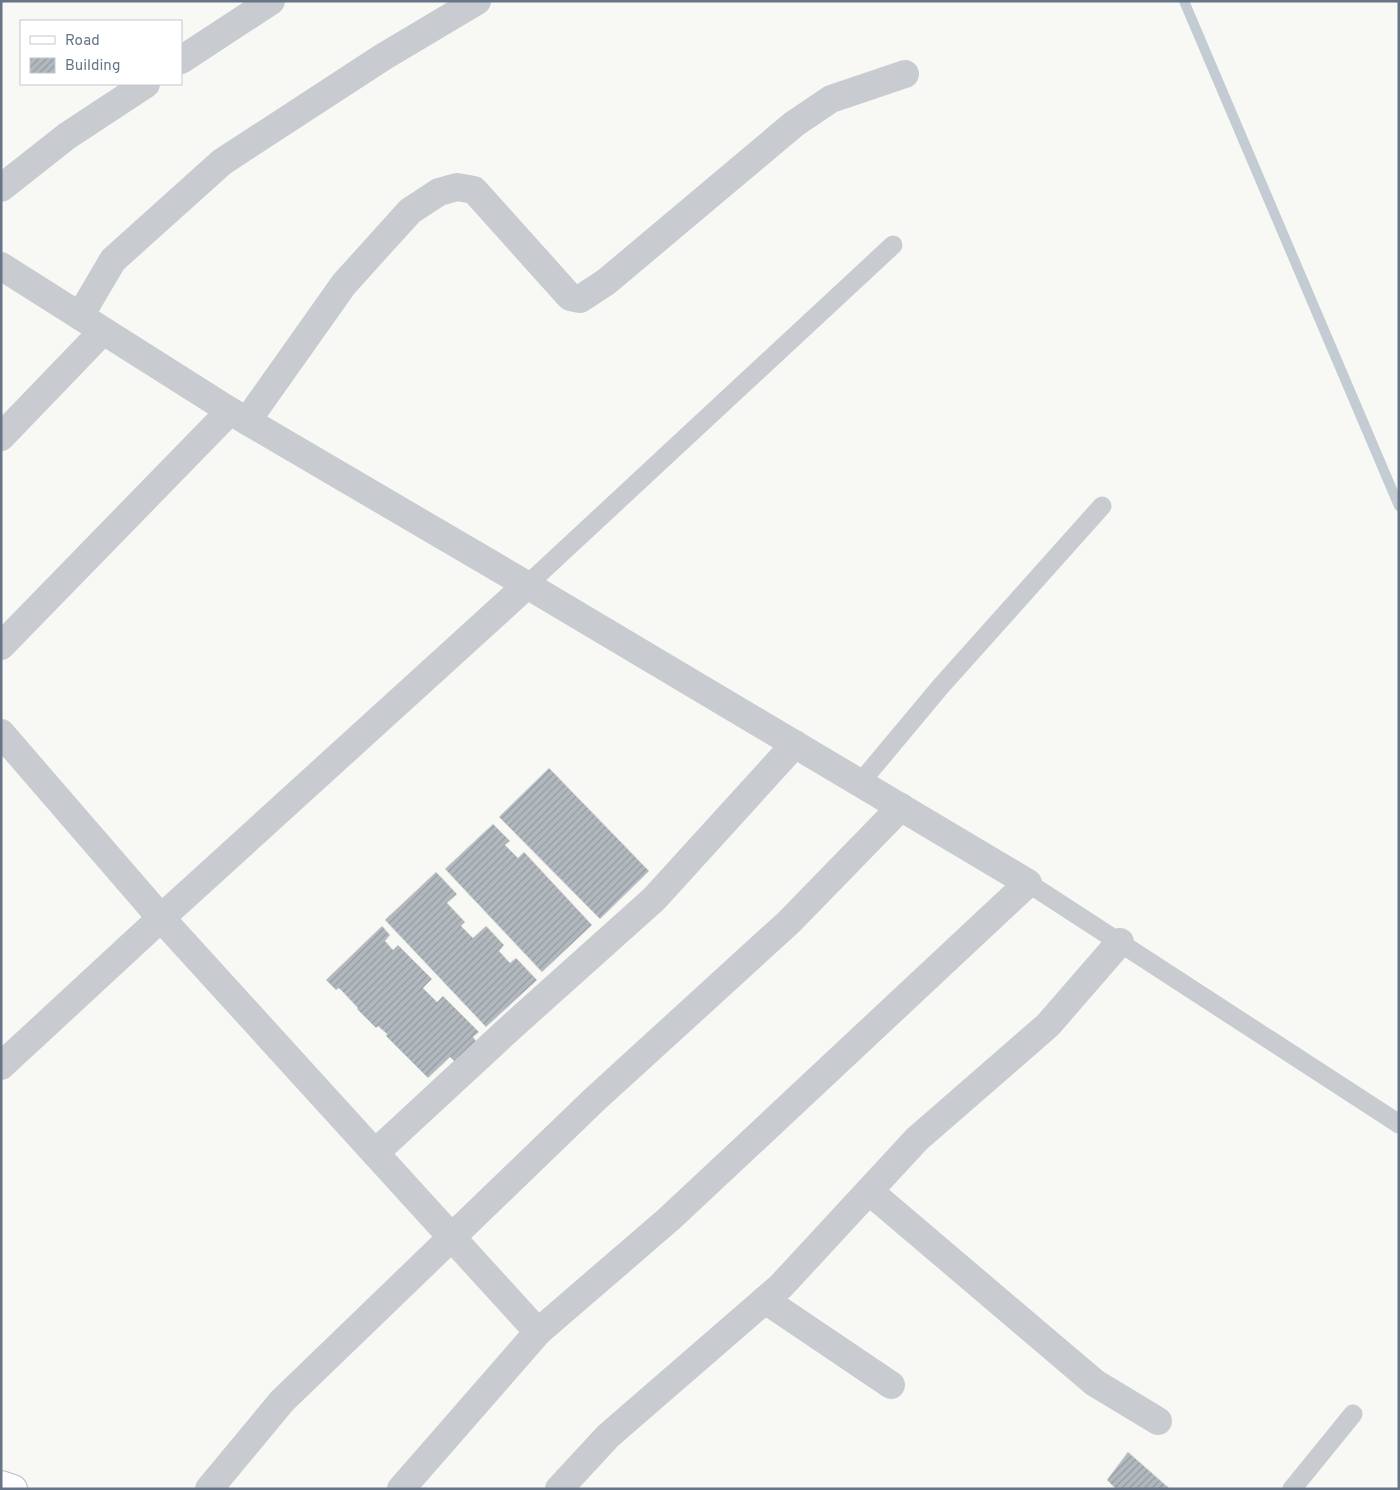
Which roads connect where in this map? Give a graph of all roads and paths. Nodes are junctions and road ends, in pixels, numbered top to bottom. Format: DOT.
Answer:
graph roads {
  1 [pos="270,1"];
  2 [pos="477,1"];
  3 [pos="182,59"];
  4 [pos="905,74"];
  5 [pos="144,85"];
  6 [pos="1,188"];
  7 [pos="893,245"];
  8 [pos="1,266"];
  9 [pos="80,316"];
  10 [pos="103,330"];
  11 [pos="238,416"];
  12 [pos="1,437"];
  13 [pos="1102,506"];
  14 [pos="528,585"];
  15 [pos="1,646"];
  16 [pos="1,733"];
  17 [pos="795,744"];
  18 [pos="860,783"];
  19 [pos="901,807"];
  20 [pos="1028,883"];
  21 [pos="161,918"];
  22 [pos="1120,942"];
  23 [pos="1,1066"];
  24 [pos="1399,1124"];
  25 [pos="375,1153"];
  26 [pos="869,1191"];
  27 [pos="451,1237"];
  28 [pos="765,1300"];
  29 [pos="538,1332"];
  30 [pos="891,1385"];
  31 [pos="1353,1414"];
  32 [pos="1158,1420"];
  33 [pos="1,1485"];
  34 [pos="13,1489"];
  35 [pos="210,1489"];
  36 [pos="401,1489"];
  37 [pos="559,1489"];
  38 [pos="1292,1489"];
  1 -- 3 [label="street"];
  2 -- 9 [label="street"];
  4 -- 11 [label="street"];
  5 -- 6 [label="street"];
  7 -- 14 [label="lane"];
  8 -- 9 [label="street"];
  9 -- 10 [label="street"];
  10 -- 11 [label="street"];
  10 -- 12 [label="street"];
  11 -- 14 [label="street"];
  11 -- 15 [label="street"];
  13 -- 18 [label="lane"];
  14 -- 17 [label="street"];
  14 -- 21 [label="street"];
  16 -- 21 [label="street"];
  17 -- 18 [label="street"];
  17 -- 25 [label="street"];
  18 -- 19 [label="street"];
  19 -- 20 [label="street"];
  19 -- 27 [label="street"];
  20 -- 22 [label="lane"];
  20 -- 29 [label="street"];
  21 -- 23 [label="street"];
  21 -- 25 [label="street"];
  22 -- 24 [label="lane"];
  22 -- 26 [label="street"];
  25 -- 27 [label="street"];
  26 -- 28 [label="street"];
  26 -- 32 [label="street"];
  27 -- 29 [label="street"];
  27 -- 35 [label="street"];
  28 -- 30 [label="street"];
  28 -- 37 [label="street"];
  29 -- 36 [label="street"];
  31 -- 38 [label="lane"];
  33 -- 34 [label="main road"];
}
